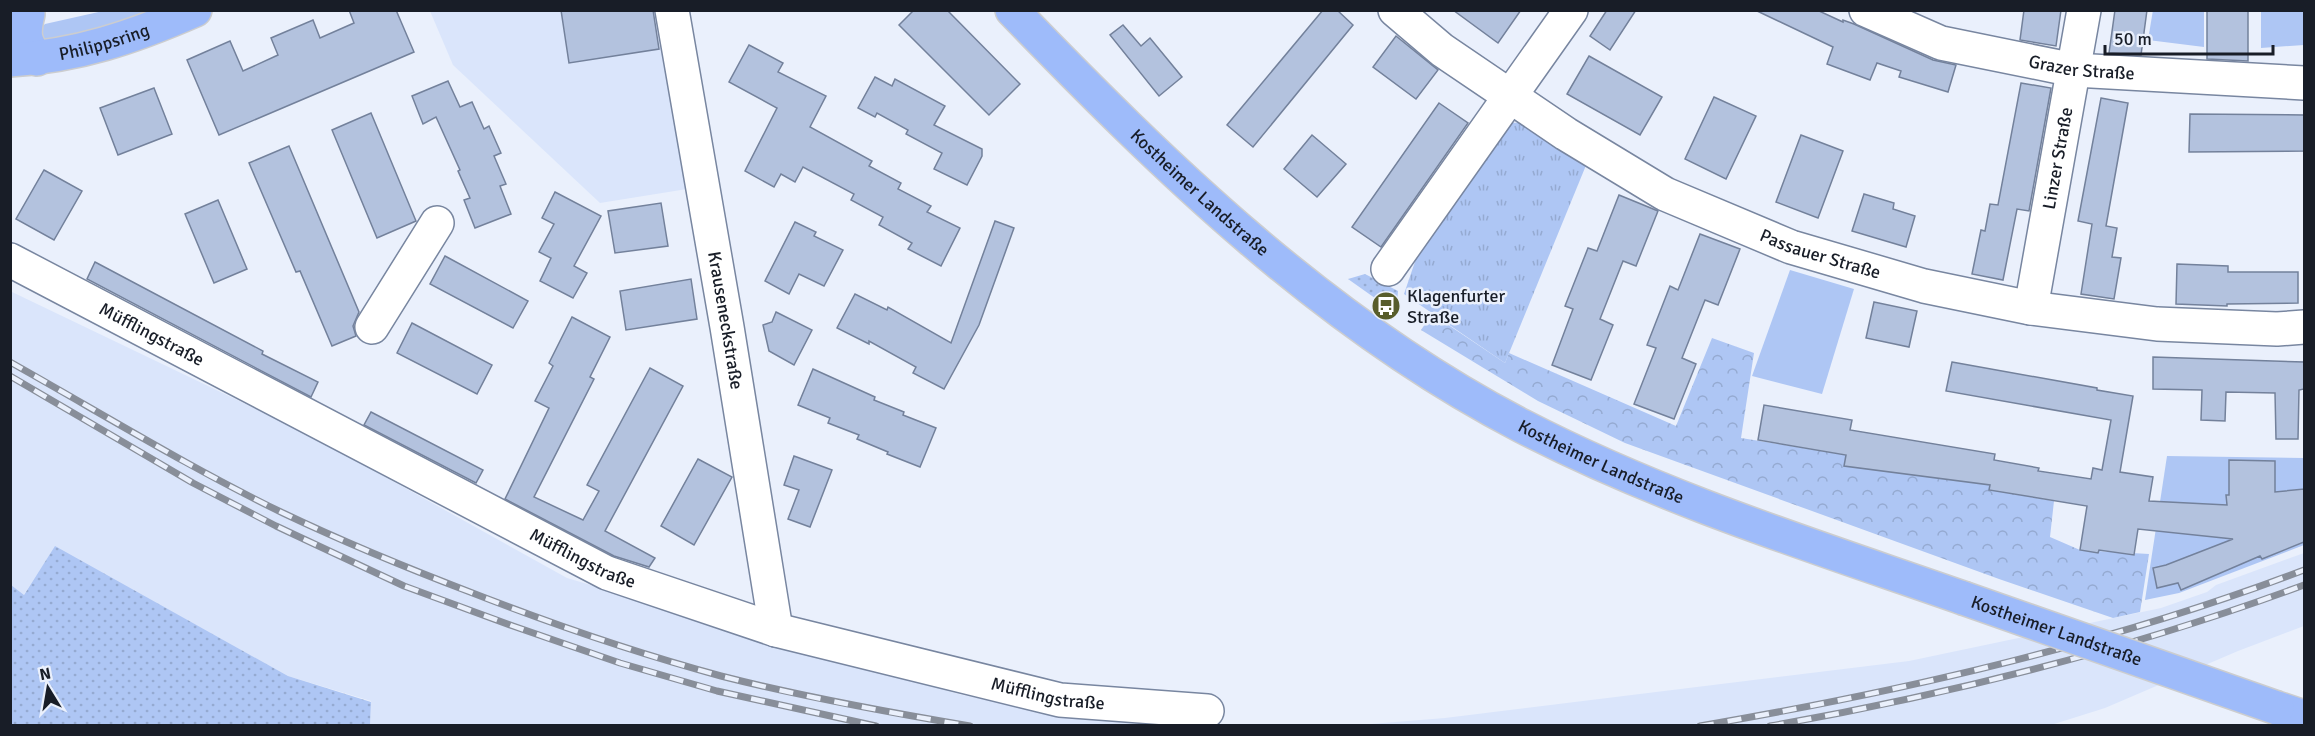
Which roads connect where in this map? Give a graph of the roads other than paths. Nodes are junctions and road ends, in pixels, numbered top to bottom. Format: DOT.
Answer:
graph roads {
  1 [pos="195,10"];
  2 [pos="672,10"];
  3 [pos="1012,10"];
  4 [pos="1395,10"];
  5 [pos="1570,10"];
  6 [pos="1866,10"];
  7 [pos="2084,10"];
  8 [pos="30,13"];
  9 [pos="24,59"];
  10 [pos="2074,70"];
  11 [pos="2304,83"];
  12 [pos="1511,96"];
  13 [pos="437,223"];
  14 [pos="10,260"];
  15 [pos="1388,268"];
  16 [pos="2031,308"];
  17 [pos="372,327"];
  18 [pos="2304,327"];
  19 [pos="776,630"];
  20 [pos="1207,711"];
  21 [pos="2291,712"];
  1 -- 9 [label="main road, Philippsring"];
  2 -- 19 [label="street, Krauseneckstraße"];
  3 -- 21 [label="main road, Kostheimer Landstraße, bridge"];
  4 -- 12 [label="street, Passauer Straße"];
  5 -- 12 [label="street"];
  6 -- 10 [label="street, Grazer Straße"];
  7 -- 10 [label="street, Linzer Straße"];
  8 -- 9 [label="main road"];
  10 -- 11 [label="street, Grazer Straße"];
  10 -- 16 [label="street, Linzer Straße"];
  12 -- 15 [label="street"];
  12 -- 16 [label="street, Passauer Straße"];
  13 -- 17 [label="street"];
  14 -- 19 [label="street, Müfflingstraße"];
  16 -- 18 [label="street, Passauer Straße"];
  19 -- 20 [label="street, Müfflingstraße"];
}
